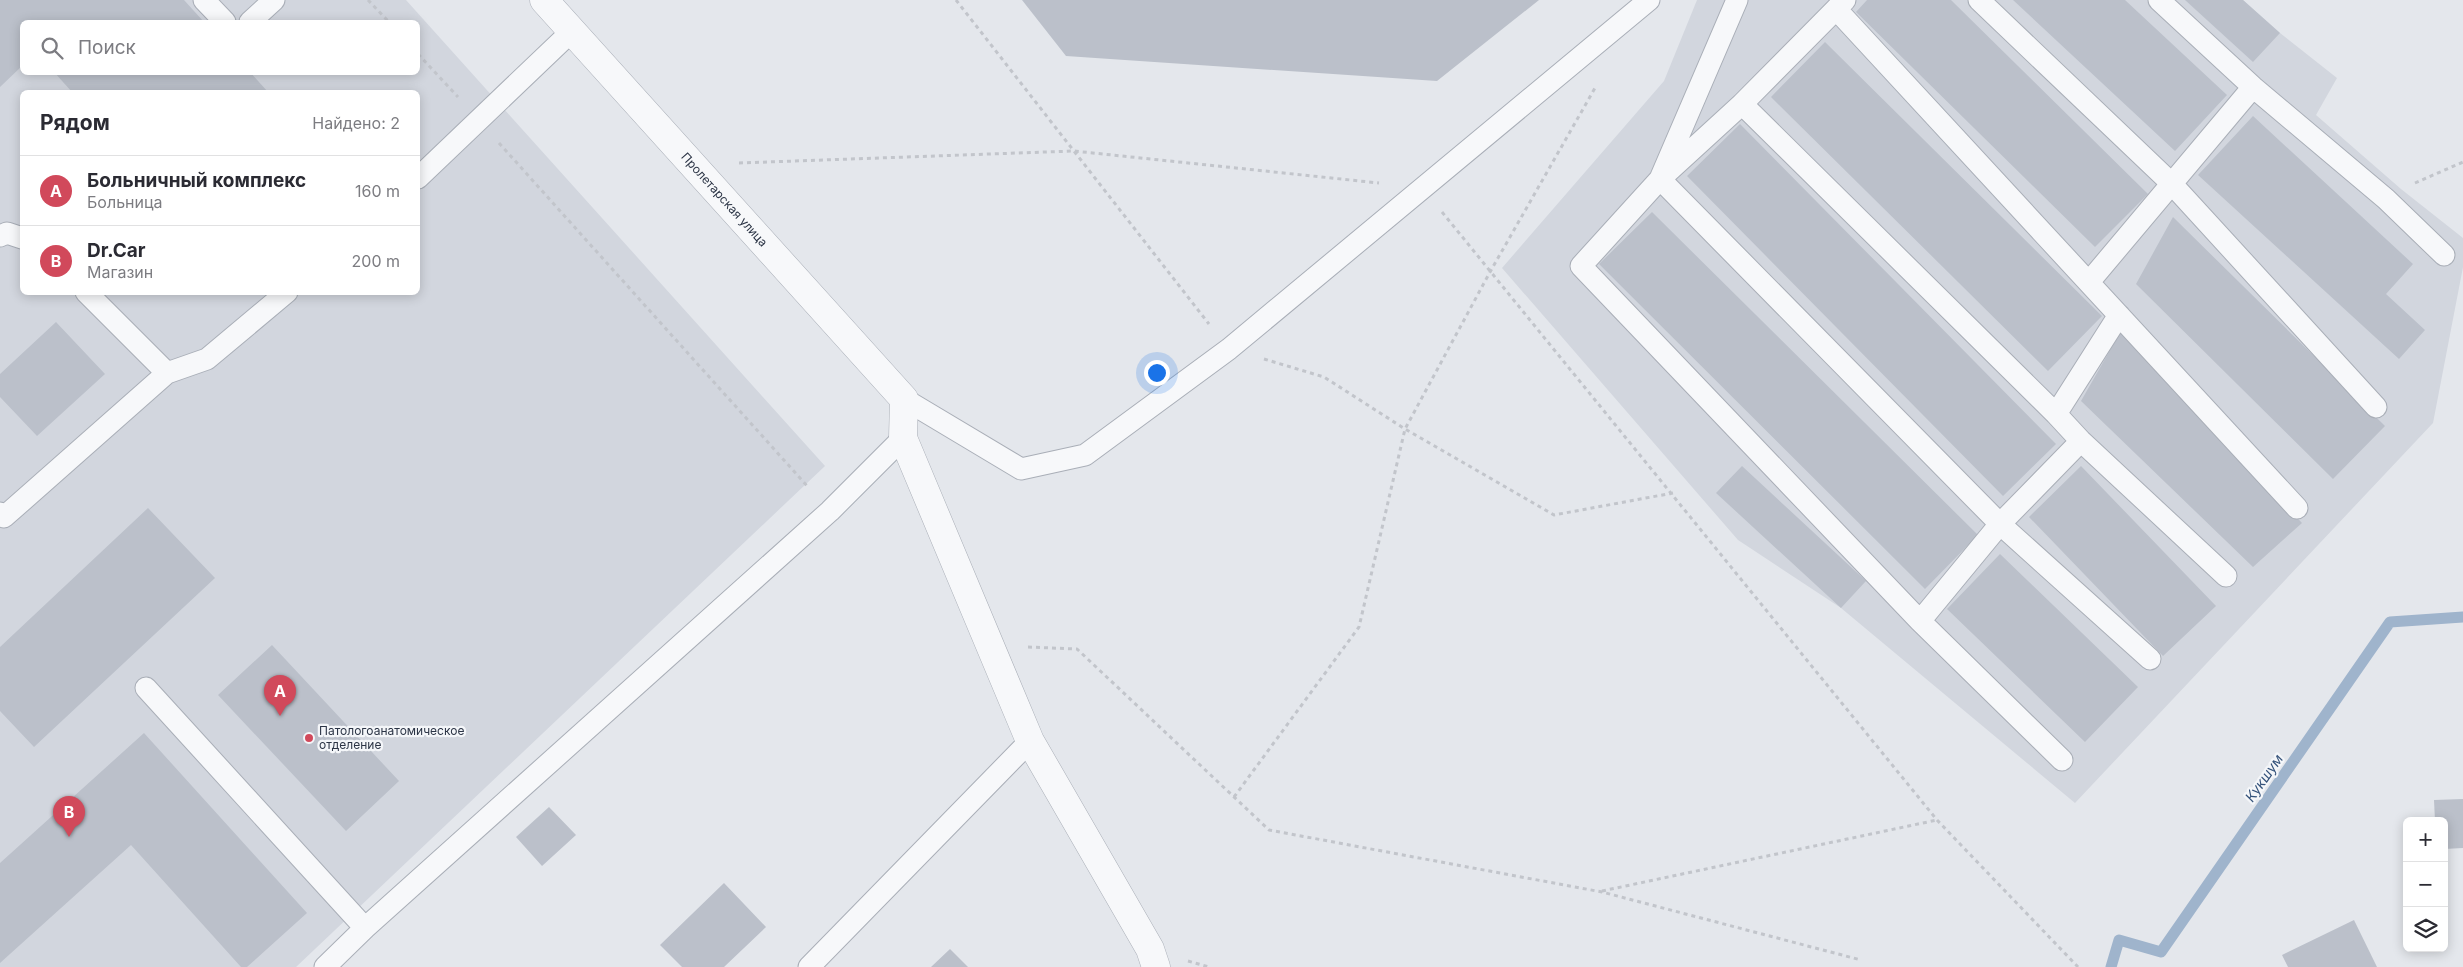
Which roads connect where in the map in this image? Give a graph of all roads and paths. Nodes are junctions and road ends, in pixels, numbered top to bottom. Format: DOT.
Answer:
graph roads {
  1 [pos="204,0"];
  2 [pos="274,0"];
  3 [pos="368,0"];
  4 [pos="544,0"];
  5 [pos="956,0"];
  6 [pos="1649,0"];
  7 [pos="1737,0"];
  8 [pos="1979,0"];
  9 [pos="2159,0"];
  10 [pos="1840,4"];
  11 [pos="223,20"];
  12 [pos="252,20"];
  13 [pos="387,20"];
  14 [pos="572,31"];
  15 [pos="420,56"];
  16 [pos="1597,83"];
  17 [pos="2253,87"];
  18 [pos="1742,104"];
  19 [pos="480,121"];
  20 [pos="1074,151"];
  21 [pos="2463,162"];
  22 [pos="694,165"];
  23 [pos="420,176"];
  24 [pos="1660,179"];
  25 [pos="2171,183"];
  26 [pos="1423,187"];
  27 [pos="2386,199"];
  28 [pos="0,236"];
  29 [pos="20,237"];
  30 [pos="2444,255"];
  31 [pos="1490,272"];
  32 [pos="2089,282"];
  33 [pos="89,295"];
  34 [pos="283,295"];
  35 [pos="2119,315"];
  36 [pos="1229,349"];
  37 [pos="167,372"];
  38 [pos="904,399"];
  39 [pos="2376,407"];
  40 [pos="2056,414"];
  41 [pos="1405,429"];
  42 [pos="903,438"];
  43 [pos="2081,441"];
  44 [pos="1673,493"];
  45 [pos="2297,508"];
  46 [pos="830,511"];
  47 [pos="1,517"];
  48 [pos="2000,524"];
  49 [pos="2226,576"];
  50 [pos="1920,621"];
  51 [pos="990,645"];
  52 [pos="2150,659"];
  53 [pos="146,688"];
  54 [pos="1030,741"];
  55 [pos="2062,760"];
  56 [pos="1234,797"];
  57 [pos="1938,820"];
  58 [pos="1602,892"];
  59 [pos="364,928"];
  60 [pos="1861,960"];
  61 [pos="325,967"];
  62 [pos="809,967"];
  63 [pos="1156,967"];
  64 [pos="2078,967"];
  1 -- 11 [label="lane"];
  2 -- 12 [label="lane"];
  3 -- 13 [label="path"];
  4 -- 14 [label="street, Пролетарская улица"];
  5 -- 20 [label="path"];
  6 -- 26 [label="lane"];
  7 -- 24 [label="lane"];
  8 -- 25 [label="lane"];
  9 -- 17 [label="lane"];
  10 -- 18 [label="lane"];
  10 -- 32 [label="lane"];
  14 -- 19 [label="lane"];
  14 -- 22 [label="street, Пролетарская улица"];
  15 -- 19 [label="path"];
  16 -- 31 [label="path"];
  17 -- 25 [label="lane"];
  17 -- 27 [label="lane"];
  18 -- 24 [label="lane"];
  18 -- 40 [label="lane"];
  19 -- 23 [label="lane"];
  19 -- 46 [label="path"];
  20 -- 22 [label="path"];
  20 -- 26 [label="path"];
  20 -- 36 [label="path"];
  21 -- 27 [label="path"];
  22 -- 38 [label="street, Пролетарская улица"];
  24 -- 48 [label="lane"];
  24 -- 50 [label="lane"];
  25 -- 32 [label="lane"];
  25 -- 39 [label="lane"];
  26 -- 31 [label="path"];
  26 -- 36 [label="lane"];
  27 -- 30 [label="lane"];
  28 -- 29 [label="lane"];
  31 -- 41 [label="path"];
  31 -- 44 [label="path"];
  32 -- 35 [label="lane"];
  33 -- 37 [label="lane"];
  34 -- 37 [label="lane"];
  35 -- 40 [label="lane"];
  35 -- 45 [label="lane"];
  36 -- 38 [label="lane"];
  36 -- 41 [label="path"];
  37 -- 47 [label="lane"];
  38 -- 42 [label="street"];
  40 -- 43 [label="lane"];
  41 -- 44 [label="path"];
  41 -- 56 [label="path"];
  42 -- 46 [label="lane"];
  42 -- 51 [label="street"];
  43 -- 48 [label="lane"];
  43 -- 49 [label="lane"];
  44 -- 57 [label="path"];
  46 -- 59 [label="lane"];
  48 -- 50 [label="lane"];
  48 -- 52 [label="lane"];
  50 -- 55 [label="lane"];
  51 -- 54 [label="street"];
  51 -- 56 [label="path"];
  53 -- 59 [label="lane"];
  54 -- 62 [label="lane"];
  54 -- 63 [label="street"];
  56 -- 58 [label="path"];
  57 -- 58 [label="path"];
  57 -- 64 [label="path"];
  58 -- 60 [label="path"];
  59 -- 61 [label="lane"];
}
